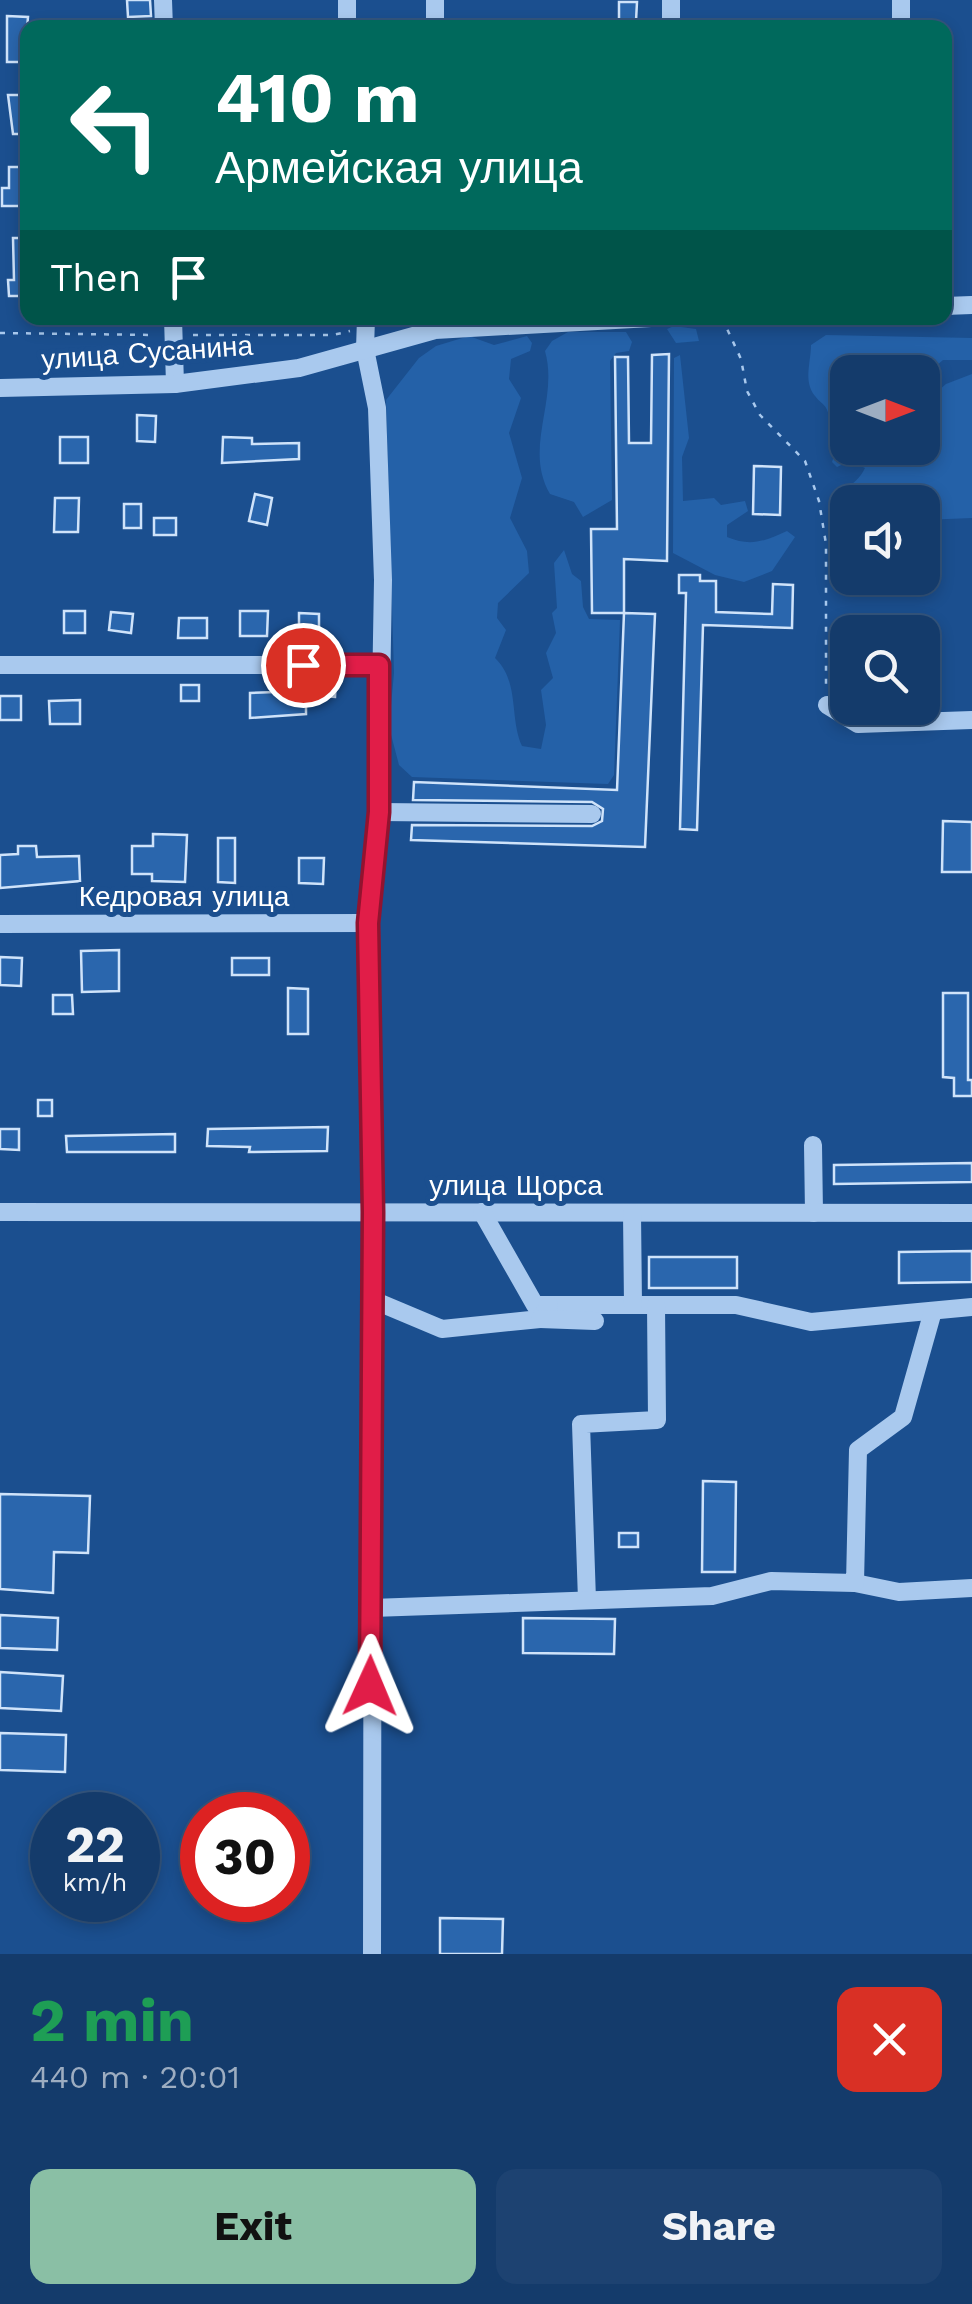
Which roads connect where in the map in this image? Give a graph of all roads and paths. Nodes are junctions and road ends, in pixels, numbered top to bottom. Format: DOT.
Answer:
graph roads {
  1 [pos="359,325"];
  2 [pos="366,325"];
  3 [pos="432,325"];
  4 [pos="725,325"];
  5 [pos="173,326"];
  6 [pos="0,333"];
  7 [pos="365,348"];
  8 [pos="175,384"];
  9 [pos="0,388"];
  10 [pos="0,665"];
  11 [pos="379,665"];
  12 [pos="827,705"];
  13 [pos="972,720"];
  14 [pos="379,812"];
  15 [pos="592,814"];
  16 [pos="368,923"];
  17 [pos="0,924"];
  18 [pos="813,1145"];
  19 [pos="0,1212"];
  20 [pos="373,1212"];
  21 [pos="482,1212"];
  22 [pos="632,1212"];
  23 [pos="814,1213"];
  24 [pos="972,1213"];
  25 [pos="373,1300"];
  26 [pos="633,1305"];
  27 [pos="656,1305"];
  28 [pos="972,1307"];
  29 [pos="933,1311"];
  30 [pos="544,1312"];
  31 [pos="596,1320"];
  32 [pos="855,1583"];
  33 [pos="972,1588"];
  34 [pos="588,1600"];
  35 [pos="372,1608"];
  36 [pos="372,1954"];
  1 -- 5 [label="path"];
  2 -- 7 [label="street"];
  3 -- 7 [label="street, улица Сусанина"];
  4 -- 12 [label="path"];
  5 -- 6 [label="path"];
  5 -- 8 [label="street"];
  7 -- 8 [label="street, улица Сусанина"];
  7 -- 11 [label="street"];
  8 -- 9 [label="street, улица Сусанина"];
  10 -- 11 [label="street"];
  11 -- 14 [label="street"];
  12 -- 13 [label="street"];
  14 -- 15 [label="street"];
  14 -- 16 [label="street"];
  16 -- 17 [label="street, Кедровая улица"];
  16 -- 20 [label="street"];
  18 -- 23 [label="street"];
  19 -- 20 [label="street, улица Щорса"];
  20 -- 21 [label="street, улица Щорса"];
  20 -- 25 [label="street"];
  21 -- 22 [label="street, улица Щорса"];
  21 -- 30 [label="street"];
  22 -- 23 [label="street, улица Щорса"];
  22 -- 26 [label="street"];
  23 -- 24 [label="street, улица Щорса"];
  25 -- 30 [label="street"];
  25 -- 35 [label="street"];
  26 -- 27 [label="street"];
  26 -- 30 [label="street"];
  27 -- 29 [label="street"];
  27 -- 34 [label="street"];
  28 -- 29 [label="street"];
  29 -- 32 [label="street"];
  30 -- 31 [label="street"];
  32 -- 33 [label="street"];
  32 -- 34 [label="street"];
  34 -- 35 [label="street"];
  35 -- 36 [label="street"];
}
